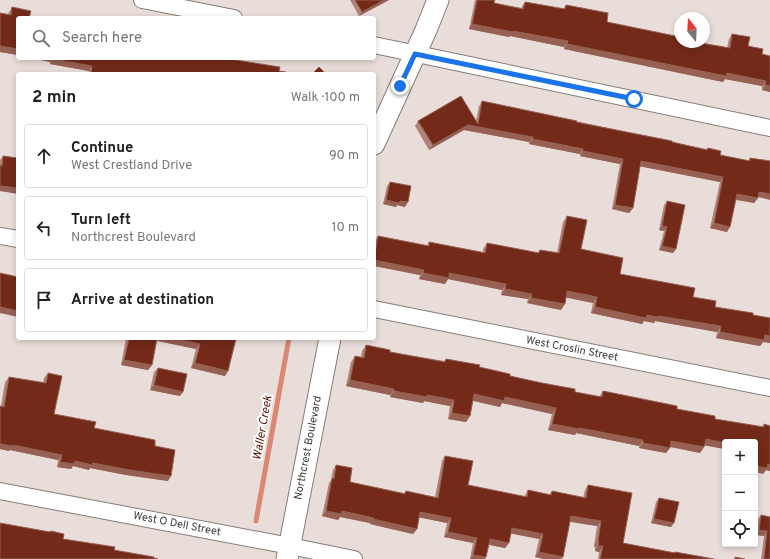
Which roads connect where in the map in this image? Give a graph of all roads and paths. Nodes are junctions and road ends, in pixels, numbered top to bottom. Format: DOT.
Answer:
graph roads {
  1 [pos="142,0"];
  2 [pos="438,0"];
  3 [pos="224,16"];
  4 [pos="376,45"];
  5 [pos="415,54"];
  6 [pos="770,128"];
  7 [pos="376,140"];
  8 [pos="0,236"];
  9 [pos="16,239"];
  10 [pos="376,309"];
  11 [pos="330,340"];
  12 [pos="770,388"];
  13 [pos="0,491"];
  14 [pos="288,552"];
  15 [pos="354,559"];
  1 -- 3 [label="street"];
  2 -- 5 [label="street"];
  4 -- 5 [label="street"];
  5 -- 6 [label="street"];
  5 -- 7 [label="street"];
  8 -- 9 [label="street"];
  10 -- 12 [label="street, West Croslin Street"];
  11 -- 14 [label="street, Northcrest Boulevard"];
  13 -- 14 [label="street, West O Dell Street"];
  14 -- 15 [label="street, West O Dell Street"];
}
